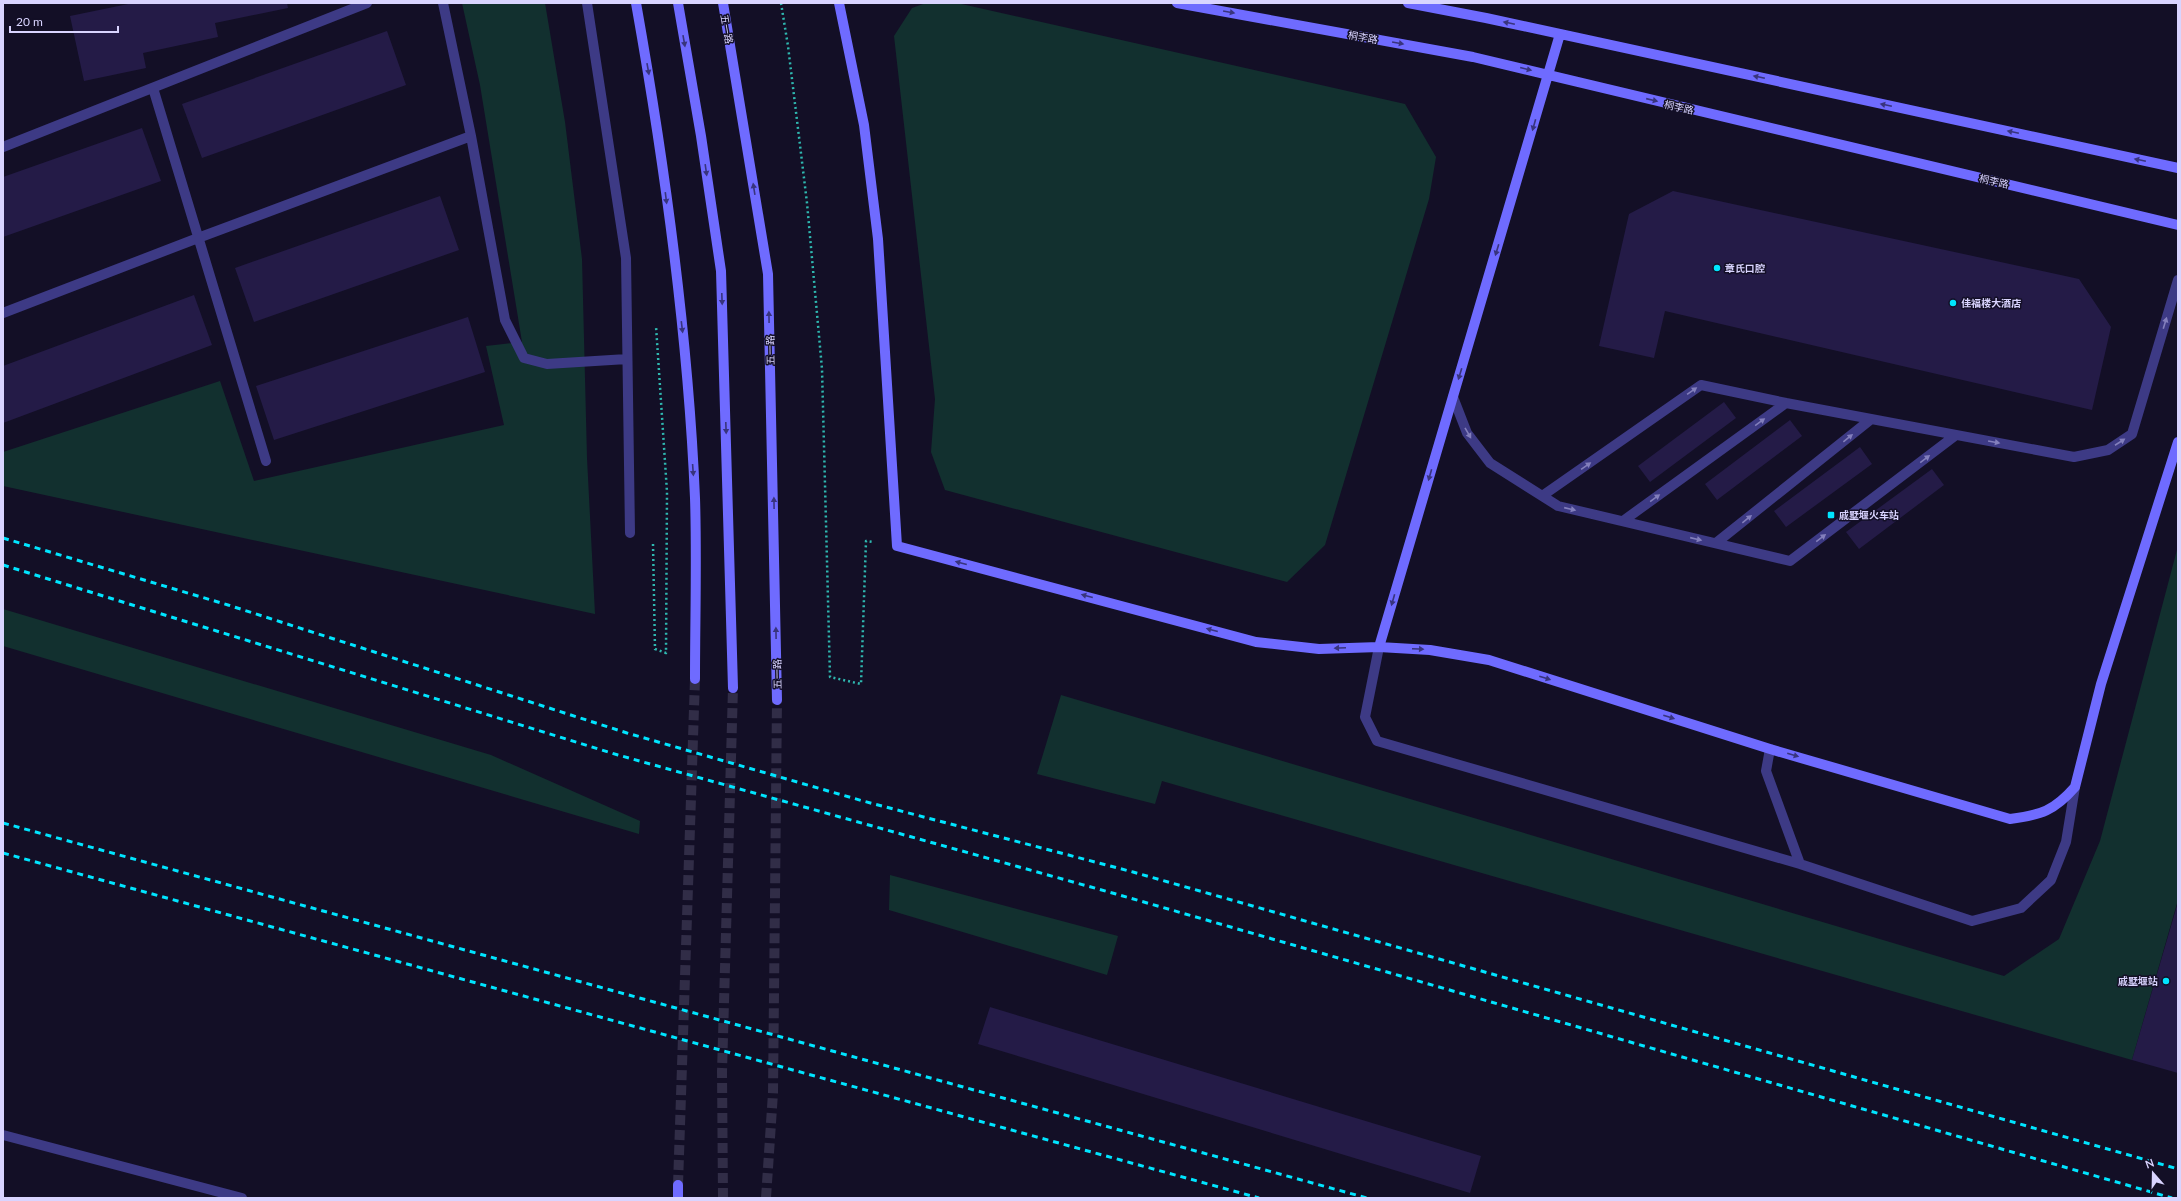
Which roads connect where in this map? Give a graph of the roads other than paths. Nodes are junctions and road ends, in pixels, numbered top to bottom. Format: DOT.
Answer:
graph roads {
  1 [pos="368,3"];
  2 [pos="443,3"];
  3 [pos="586,3"];
  4 [pos="636,3"];
  5 [pos="678,3"];
  6 [pos="723,3"];
  7 [pos="839,3"];
  8 [pos="1177,3"];
  9 [pos="1408,3"];
  10 [pos="1560,34"];
  11 [pos="1548,75"];
  12 [pos="153,88"];
  13 [pos="471,136"];
  14 [pos="3,147"];
  15 [pos="2178,168"];
  16 [pos="2178,225"];
  17 [pos="198,238"];
  18 [pos="2178,280"];
  19 [pos="3,313"];
  20 [pos="627,359"];
  21 [pos="1453,397"];
  22 [pos="1786,403"];
  23 [pos="1870,420"];
  24 [pos="1956,435"];
  25 [pos="2178,442"];
  26 [pos="266,461"];
  27 [pos="1542,496"];
  28 [pos="1623,521"];
  29 [pos="630,533"];
  30 [pos="1716,543"];
  31 [pos="1379,647"];
  32 [pos="695,679"];
  33 [pos="733,688"];
  34 [pos="777,700"];
  35 [pos="1770,749"];
  36 [pos="2075,787"];
  37 [pos="1800,864"];
  38 [pos="3,1135"];
  39 [pos="678,1186"];
  40 [pos="242,1198"];
  41 [pos="678,1198"];
  1 -- 12 [label="lane"];
  2 -- 13 [label="lane"];
  3 -- 20 [label="lane"];
  4 -- 32 [label="street, one-way"];
  5 -- 33 [label="street, one-way"];
  34 -- 6 [label="street, 五一路, one-way"];
  31 -- 7 [label="street, one-way"];
  8 -- 11 [label="street, 桐李路, one-way"];
  10 -- 9 [label="street, one-way"];
  10 -- 11 [label="street"];
  15 -- 10 [label="street, one-way"];
  11 -- 16 [label="street, 桐李路, one-way"];
  11 -- 21 [label="street, one-way"];
  12 -- 14 [label="lane"];
  12 -- 17 [label="lane"];
  13 -- 17 [label="lane"];
  13 -- 20 [label="lane"];
  17 -- 19 [label="lane"];
  17 -- 26 [label="lane"];
  24 -- 18 [label="lane, one-way"];
  20 -- 29 [label="lane"];
  21 -- 27 [label="lane, one-way"];
  21 -- 31 [label="street, one-way"];
  22 -- 23 [label="lane"];
  27 -- 22 [label="lane, one-way"];
  28 -- 22 [label="lane, one-way"];
  23 -- 24 [label="lane"];
  30 -- 23 [label="lane, one-way"];
  30 -- 24 [label="lane, one-way"];
  25 -- 36 [label="street"];
  27 -- 28 [label="lane, one-way"];
  28 -- 30 [label="lane, one-way"];
  31 -- 35 [label="street, one-way"];
  31 -- 37 [label="lane"];
  35 -- 36 [label="street, one-way"];
  35 -- 37 [label="lane"];
  36 -- 37 [label="lane"];
  38 -- 40 [label="lane"];
  39 -- 41 [label="street"];
}
